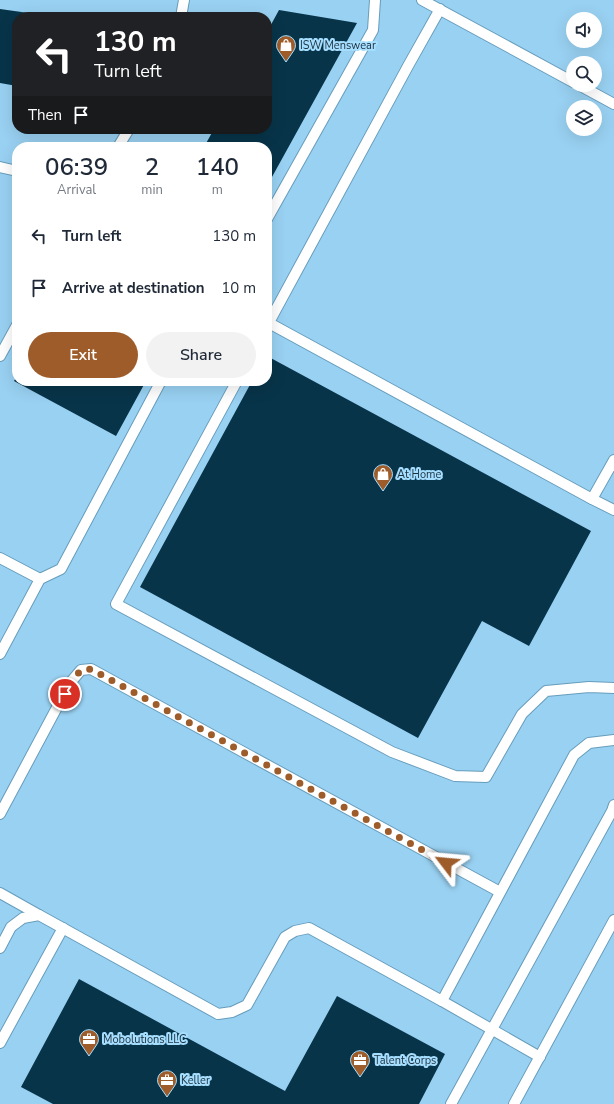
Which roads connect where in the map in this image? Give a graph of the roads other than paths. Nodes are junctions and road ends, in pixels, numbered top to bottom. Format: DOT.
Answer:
graph roads {
  1 [pos="184,0"];
  2 [pos="375,0"];
  3 [pos="422,0"];
  4 [pos="440,9"];
  5 [pos="182,12"];
  6 [pos="566,78"];
  7 [pos="592,92"];
  8 [pos="614,104"];
  9 [pos="0,167"];
  10 [pos="12,170"];
  11 [pos="272,210"];
  12 [pos="272,317"];
  13 [pos="272,326"];
  14 [pos="12,334"];
  15 [pos="0,356"];
  16 [pos="159,386"];
  17 [pos="234,386"];
  18 [pos="614,460"];
  19 [pos="592,499"];
  20 [pos="614,510"];
  21 [pos="0,558"];
  22 [pos="40,579"];
  23 [pos="0,654"];
  24 [pos="614,688"];
  25 [pos="614,740"];
  26 [pos="614,805"];
  27 [pos="0,814"];
  28 [pos="500,892"];
  29 [pos="0,894"];
  30 [pos="39,915"];
  31 [pos="614,920"];
  32 [pos="63,928"];
  33 [pos="0,948"];
  34 [pos="442,1001"];
  35 [pos="493,1030"];
  36 [pos="0,1043"];
  37 [pos="540,1057"];
  38 [pos="451,1104"];
  39 [pos="514,1104"];
  1 -- 5 [label="lane"];
  2 -- 11 [label="lane"];
  3 -- 4 [label="lane"];
  4 -- 6 [label="lane"];
  4 -- 12 [label="lane"];
  7 -- 8 [label="lane"];
  9 -- 10 [label="lane"];
  13 -- 19 [label="lane"];
  14 -- 15 [label="lane"];
  16 -- 22 [label="lane"];
  17 -- 24 [label="lane"];
  18 -- 19 [label="lane"];
  19 -- 20 [label="lane"];
  21 -- 22 [label="lane"];
  22 -- 23 [label="lane"];
  25 -- 28 [label="lane"];
  26 -- 35 [label="lane"];
  27 -- 28 [label="lane"];
  28 -- 34 [label="lane"];
  29 -- 30 [label="lane"];
  30 -- 32 [label="lane"];
  30 -- 33 [label="lane"];
  31 -- 37 [label="lane"];
  32 -- 34 [label="lane"];
  32 -- 36 [label="lane"];
  34 -- 35 [label="lane"];
  35 -- 37 [label="lane"];
  35 -- 38 [label="lane"];
  37 -- 39 [label="lane"];
}
